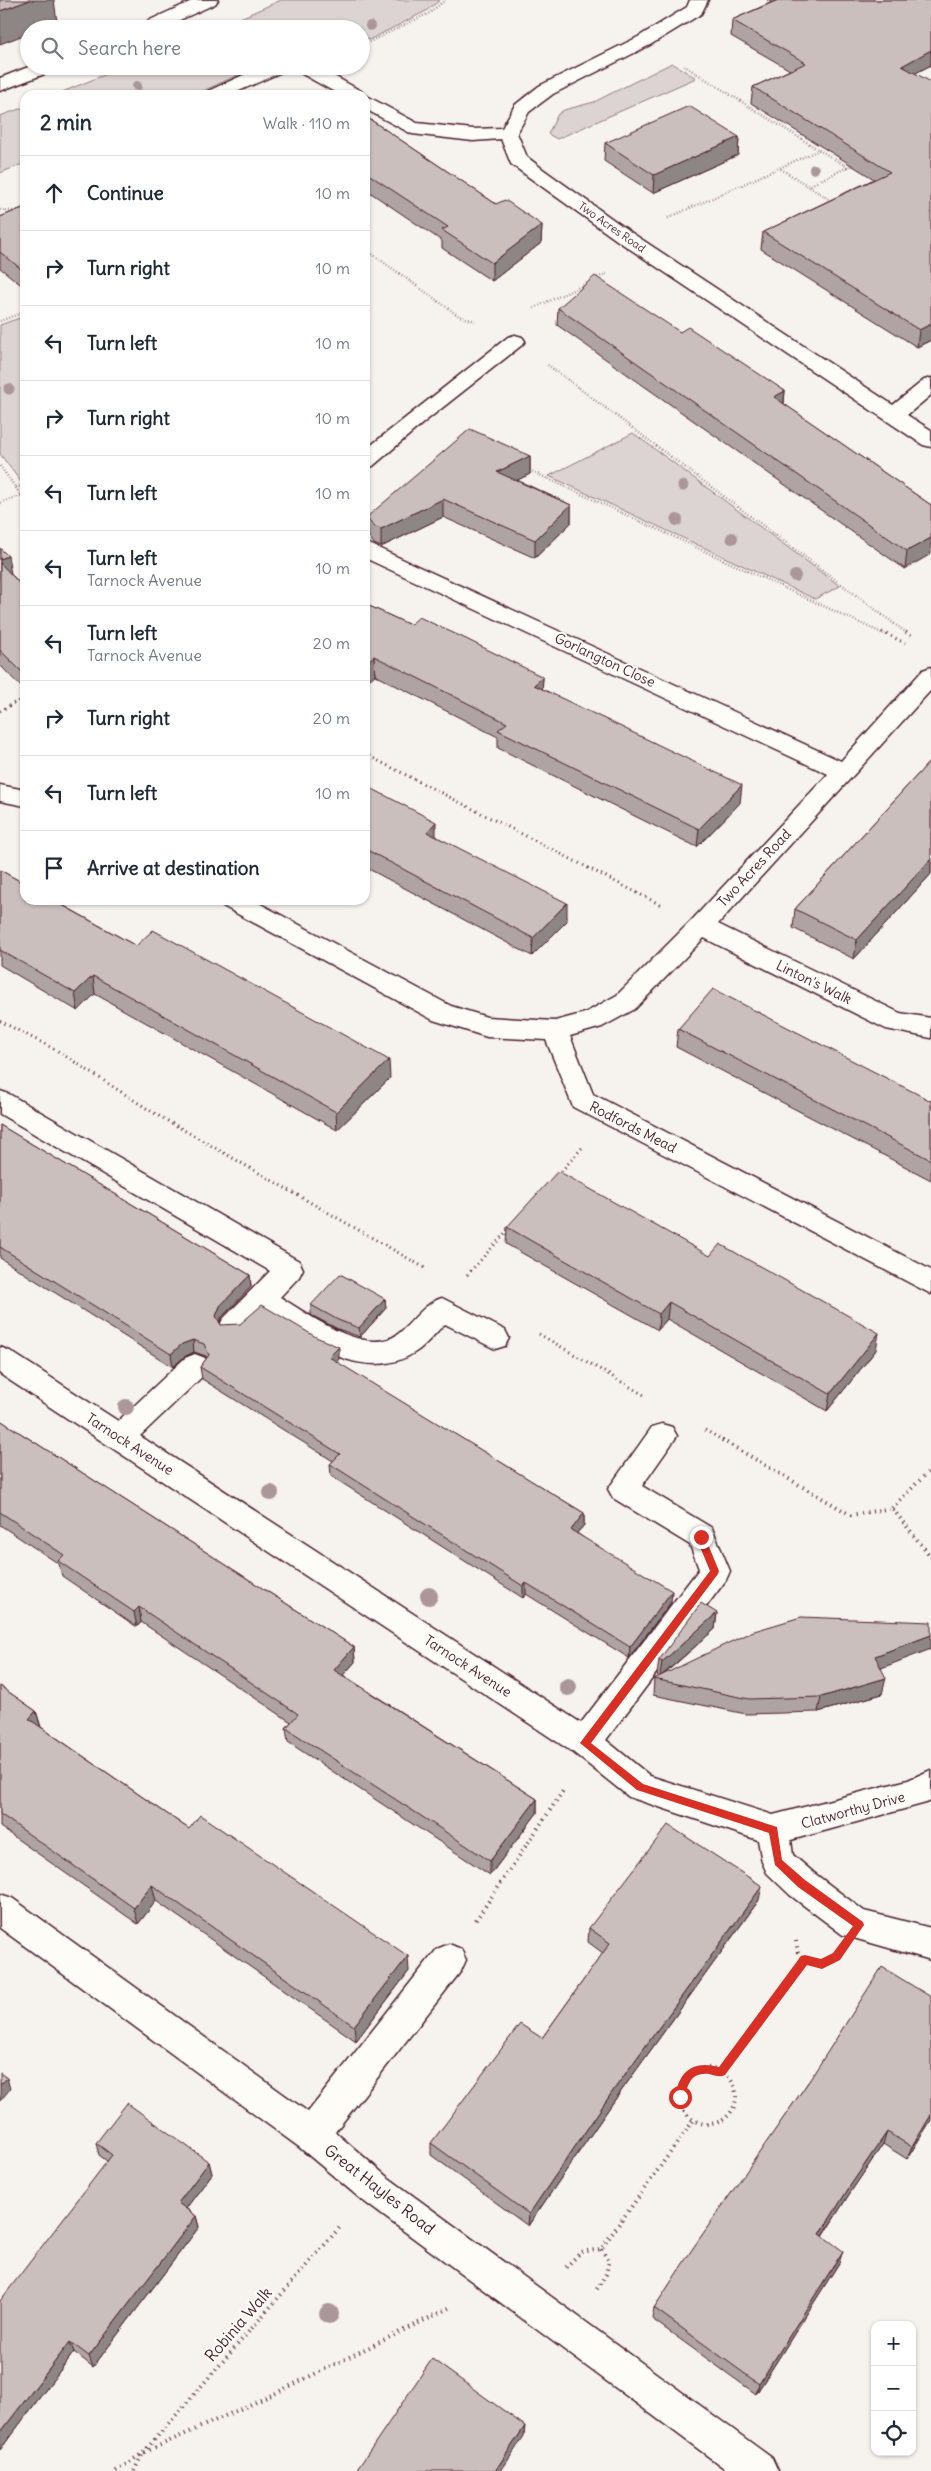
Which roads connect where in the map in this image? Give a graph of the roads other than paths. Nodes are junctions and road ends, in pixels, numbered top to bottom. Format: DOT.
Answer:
graph roads {
  1 [pos="210,0"];
  2 [pos="699,0"];
  3 [pos="165,20"];
  4 [pos="25,75"];
  5 [pos="259,75"];
  6 [pos="318,75"];
  7 [pos="0,85"];
  8 [pos="226,90"];
  9 [pos="345,90"];
  10 [pos="370,104"];
  11 [pos="508,133"];
  12 [pos="515,341"];
  13 [pos="931,384"];
  14 [pos="894,415"];
  15 [pos="931,440"];
  16 [pos="370,457"];
  17 [pos="370,551"];
  18 [pos="931,675"];
  19 [pos="844,772"];
  20 [pos="0,793"];
  21 [pos="20,797"];
  22 [pos="241,905"];
  23 [pos="701,926"];
  24 [pos="931,1028"];
  25 [pos="555,1031"];
  26 [pos="0,1100"];
  27 [pos="931,1283"];
  28 [pos="260,1299"];
  29 [pos="233,1327"];
  30 [pos="495,1338"];
  31 [pos="0,1359"];
  32 [pos="195,1366"];
  33 [pos="662,1436"];
  34 [pos="120,1437"];
  35 [pos="588,1746"];
  36 [pos="931,1784"];
  37 [pos="774,1830"];
  38 [pos="0,1909"];
  39 [pos="931,1944"];
  40 [pos="449,1960"];
  41 [pos="311,2135"];
  42 [pos="759,2471"];
  1 -- 3 [label="main road"];
  2 -- 11 [label="main road"];
  4 -- 7 [label="main road"];
  5 -- 8 [label="main road"];
  6 -- 9 [label="main road"];
  10 -- 11 [label="main road"];
  11 -- 14 [label="main road, Two Acres Road"];
  12 -- 16 [label="main road"];
  13 -- 14 [label="main road"];
  14 -- 15 [label="main road, Two Acres Road"];
  17 -- 19 [label="main road, Gorlangton Close"];
  18 -- 19 [label="main road, Two Acres Road"];
  19 -- 23 [label="main road, Two Acres Road"];
  20 -- 21 [label="main road"];
  22 -- 25 [label="main road"];
  23 -- 24 [label="main road, Linton's Walk"];
  23 -- 25 [label="main road, Two Acres Road"];
  25 -- 27 [label="main road, Rodfords Mead"];
  26 -- 28 [label="main road"];
  28 -- 29 [label="main road"];
  28 -- 30 [label="main road"];
  31 -- 34 [label="main road, Tarnock Avenue"];
  32 -- 34 [label="main road"];
  33 -- 35 [label="main road"];
  34 -- 35 [label="main road, Tarnock Avenue"];
  35 -- 37 [label="main road, Tarnock Avenue"];
  36 -- 37 [label="main road, Clatworthy Drive"];
  37 -- 39 [label="main road"];
  38 -- 41 [label="main road, Great Hayles Road"];
  40 -- 41 [label="main road"];
  41 -- 42 [label="main road, Great Hayles Road"];
}
